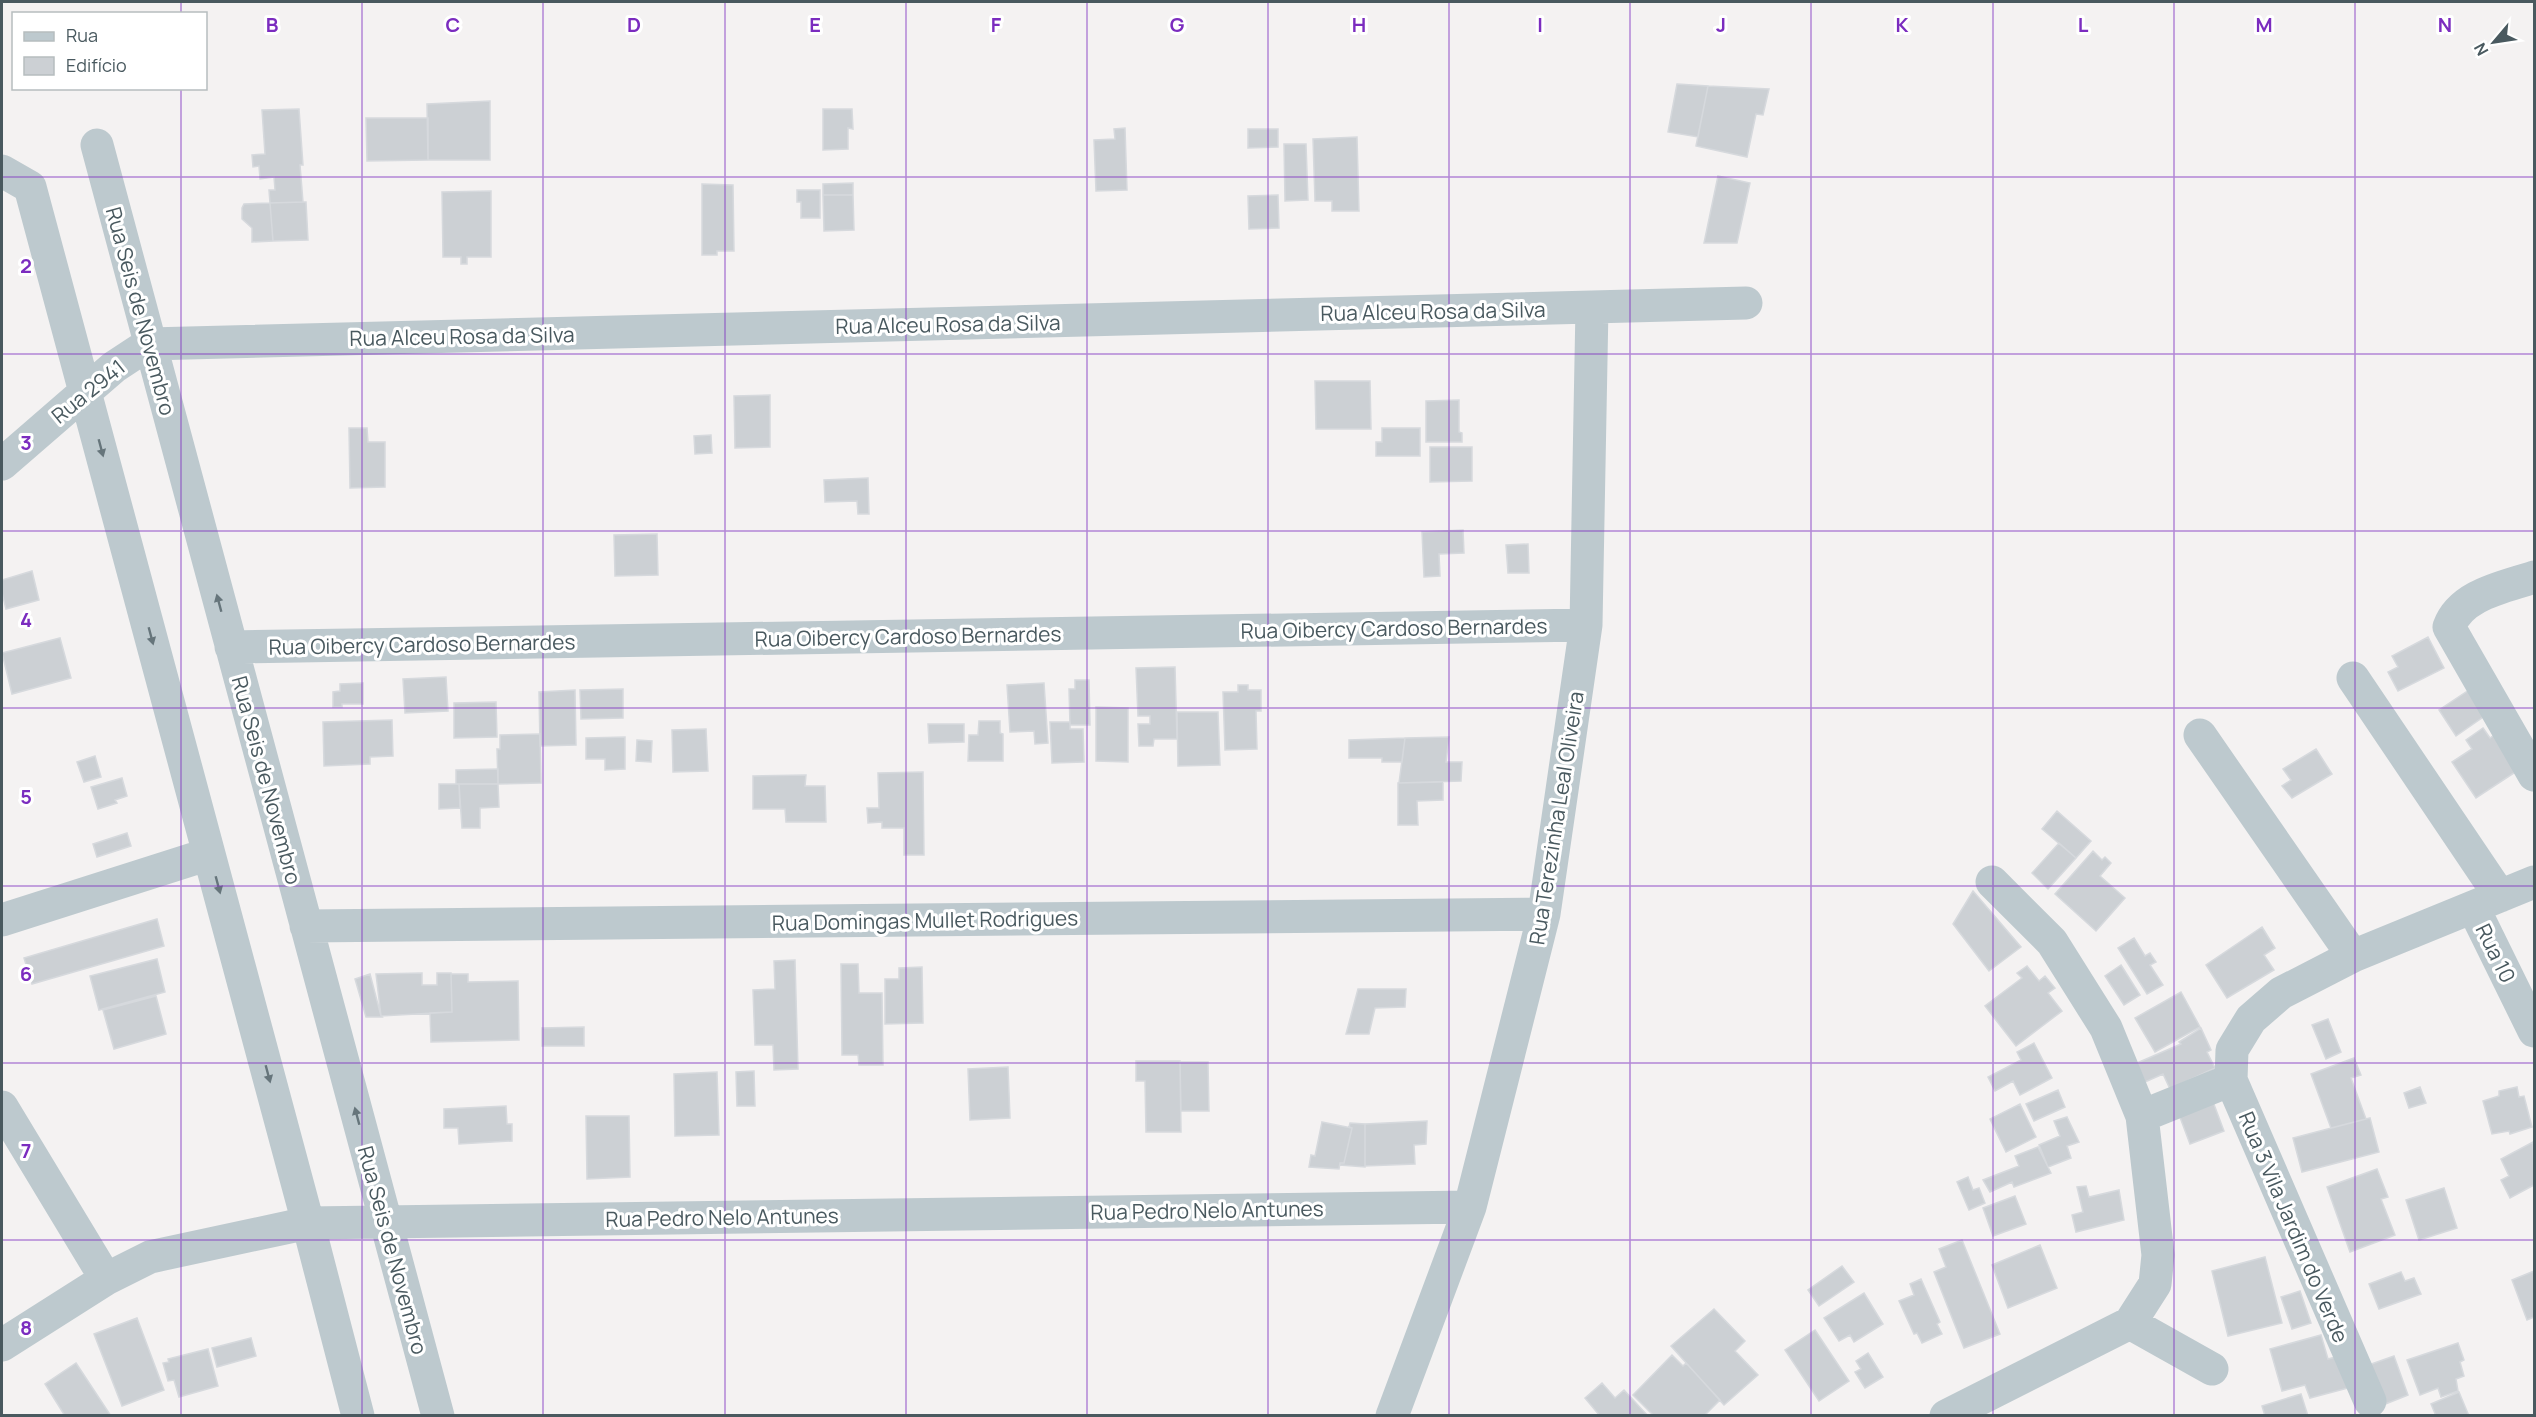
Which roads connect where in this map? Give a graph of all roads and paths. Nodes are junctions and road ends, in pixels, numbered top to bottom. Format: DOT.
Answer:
graph roads {
  1 [pos="97,145"];
  2 [pos="2,171"];
  3 [pos="1746,303"];
  4 [pos="1592,307"];
  5 [pos="149,344"];
  6 [pos="86,391"];
  7 [pos="2,464"];
  8 [pos="2535,577"];
  9 [pos="1586,625"];
  10 [pos="231,647"];
  11 [pos="2353,678"];
  12 [pos="2200,735"];
  13 [pos="2535,775"];
  14 [pos="209,854"];
  15 [pos="1992,882"];
  16 [pos="2535,882"];
  17 [pos="2487,902"];
  18 [pos="1544,914"];
  19 [pos="2,920"];
  20 [pos="306,926"];
  21 [pos="2353,956"];
  22 [pos="2535,1031"];
  23 [pos="2231,1065"];
  24 [pos="2,1107"];
  25 [pos="2142,1116"];
  26 [pos="1470,1207"];
  27 [pos="386,1222"];
  28 [pos="308,1223"];
  29 [pos="106,1279"];
  30 [pos="2130,1323"];
  31 [pos="2,1345"];
  32 [pos="2212,1370"];
  33 [pos="2370,1401"];
  34 [pos="358,1416"];
  35 [pos="438,1416"];
  36 [pos="1392,1416"];
  37 [pos="1946,1416"];
  1 -- 5 [label="street, Rua Seis de Novembro"];
  2 -- 6 [label="street"];
  3 -- 4 [label="street, Rua Alceu Rosa da Silva"];
  4 -- 5 [label="street, Rua Alceu Rosa da Silva"];
  4 -- 9 [label="street, Rua Terezinha Leal Oliveira"];
  5 -- 6 [label="street, Rua 2941"];
  10 -- 5 [label="street, Rua Seis de Novembro, one-way"];
  6 -- 7 [label="street, Rua 2941"];
  6 -- 14 [label="street, one-way"];
  8 -- 13 [label="street"];
  9 -- 10 [label="street, Rua Oibercy Cardoso Bernardes"];
  9 -- 18 [label="street, Rua Terezinha Leal Oliveira"];
  10 -- 20 [label="street, Rua Seis de Novembro"];
  11 -- 17 [label="street, Rua 10"];
  12 -- 21 [label="street"];
  14 -- 19 [label="street"];
  14 -- 28 [label="street, one-way"];
  15 -- 25 [label="street"];
  16 -- 17 [label="street"];
  17 -- 21 [label="street"];
  17 -- 22 [label="street, Rua 10"];
  18 -- 20 [label="street, Rua Domingas Mullet Rodrigues"];
  18 -- 26 [label="street, Rua Terezinha Leal Oliveira"];
  27 -- 20 [label="street, Rua Seis de Novembro, one-way"];
  21 -- 23 [label="street"];
  23 -- 25 [label="street"];
  23 -- 33 [label="street, Rua 3 Vila Jardim do Verde"];
  24 -- 29 [label="street"];
  25 -- 30 [label="street"];
  26 -- 27 [label="street, Rua Pedro Nelo Antunes"];
  26 -- 36 [label="street, Rua Terezinha Leal Oliveira"];
  27 -- 28 [label="street, Rua Pedro Nelo Antunes"];
  27 -- 35 [label="street, Rua Seis de Novembro"];
  28 -- 29 [label="street, Rua Pedro Nelo Antunes"];
  28 -- 34 [label="street"];
  29 -- 31 [label="street, Rua Pedro Nelo Antunes"];
  30 -- 32 [label="street"];
  30 -- 37 [label="street"];
}
